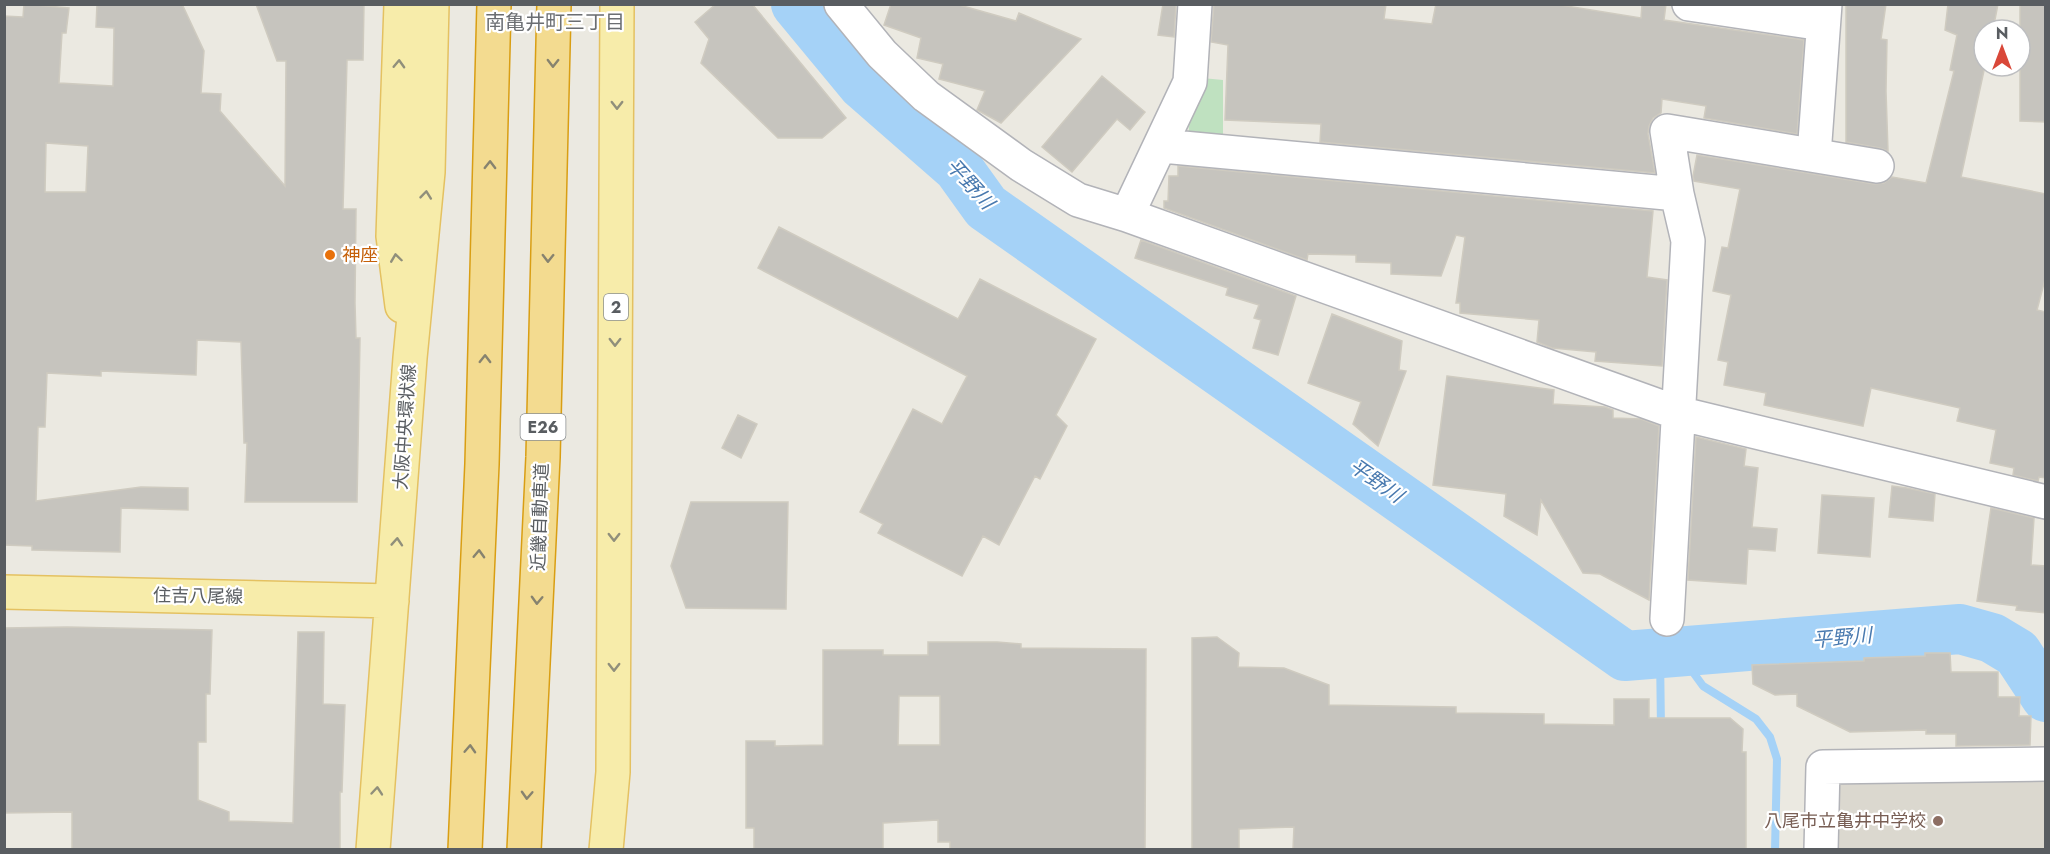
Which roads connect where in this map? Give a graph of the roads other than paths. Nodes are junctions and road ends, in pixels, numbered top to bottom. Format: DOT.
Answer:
graph roads {
  1 [pos="401,4"];
  2 [pos="432,4"];
  3 [pos="494,4"];
  4 [pos="554,4"];
  5 [pos="617,4"];
  6 [pos="841,4"];
  7 [pos="1196,4"];
  8 [pos="1689,4"];
  9 [pos="1824,14"];
  10 [pos="1161,146"];
  11 [pos="1814,155"];
  12 [pos="1878,166"];
  13 [pos="1677,194"];
  14 [pos="1127,215"];
  15 [pos="410,358"];
  16 [pos="1678,412"];
  17 [pos="2046,502"];
  18 [pos="4,592"];
  19 [pos="392,601"];
  20 [pos="1667,619"];
  21 [pos="2046,764"];
  22 [pos="373,849"];
  23 [pos="465,849"];
  24 [pos="524,849"];
  25 [pos="606,849"];
  26 [pos="1821,849"];
  15 -- 1 [label="main road, one-way"];
  15 -- 2 [label="main road, 大阪中央環状線, one-way"];
  23 -- 3 [label="highway, one-way"];
  4 -- 24 [label="highway, 近畿自動車道 / E26, one-way"];
  5 -- 25 [label="main road, 2, one-way"];
  6 -- 14 [label="street"];
  7 -- 10 [label="street"];
  8 -- 9 [label="street"];
  9 -- 11 [label="street"];
  10 -- 13 [label="street"];
  10 -- 14 [label="street"];
  11 -- 12 [label="street"];
  11 -- 13 [label="street"];
  13 -- 16 [label="street"];
  14 -- 16 [label="street"];
  19 -- 15 [label="main road, 大阪中央環状線, one-way"];
  16 -- 17 [label="street"];
  16 -- 20 [label="street"];
  18 -- 19 [label="main road, 住吉八尾線"];
  22 -- 19 [label="main road, 大阪中央環状線, one-way"];
  21 -- 26 [label="street"];
}
